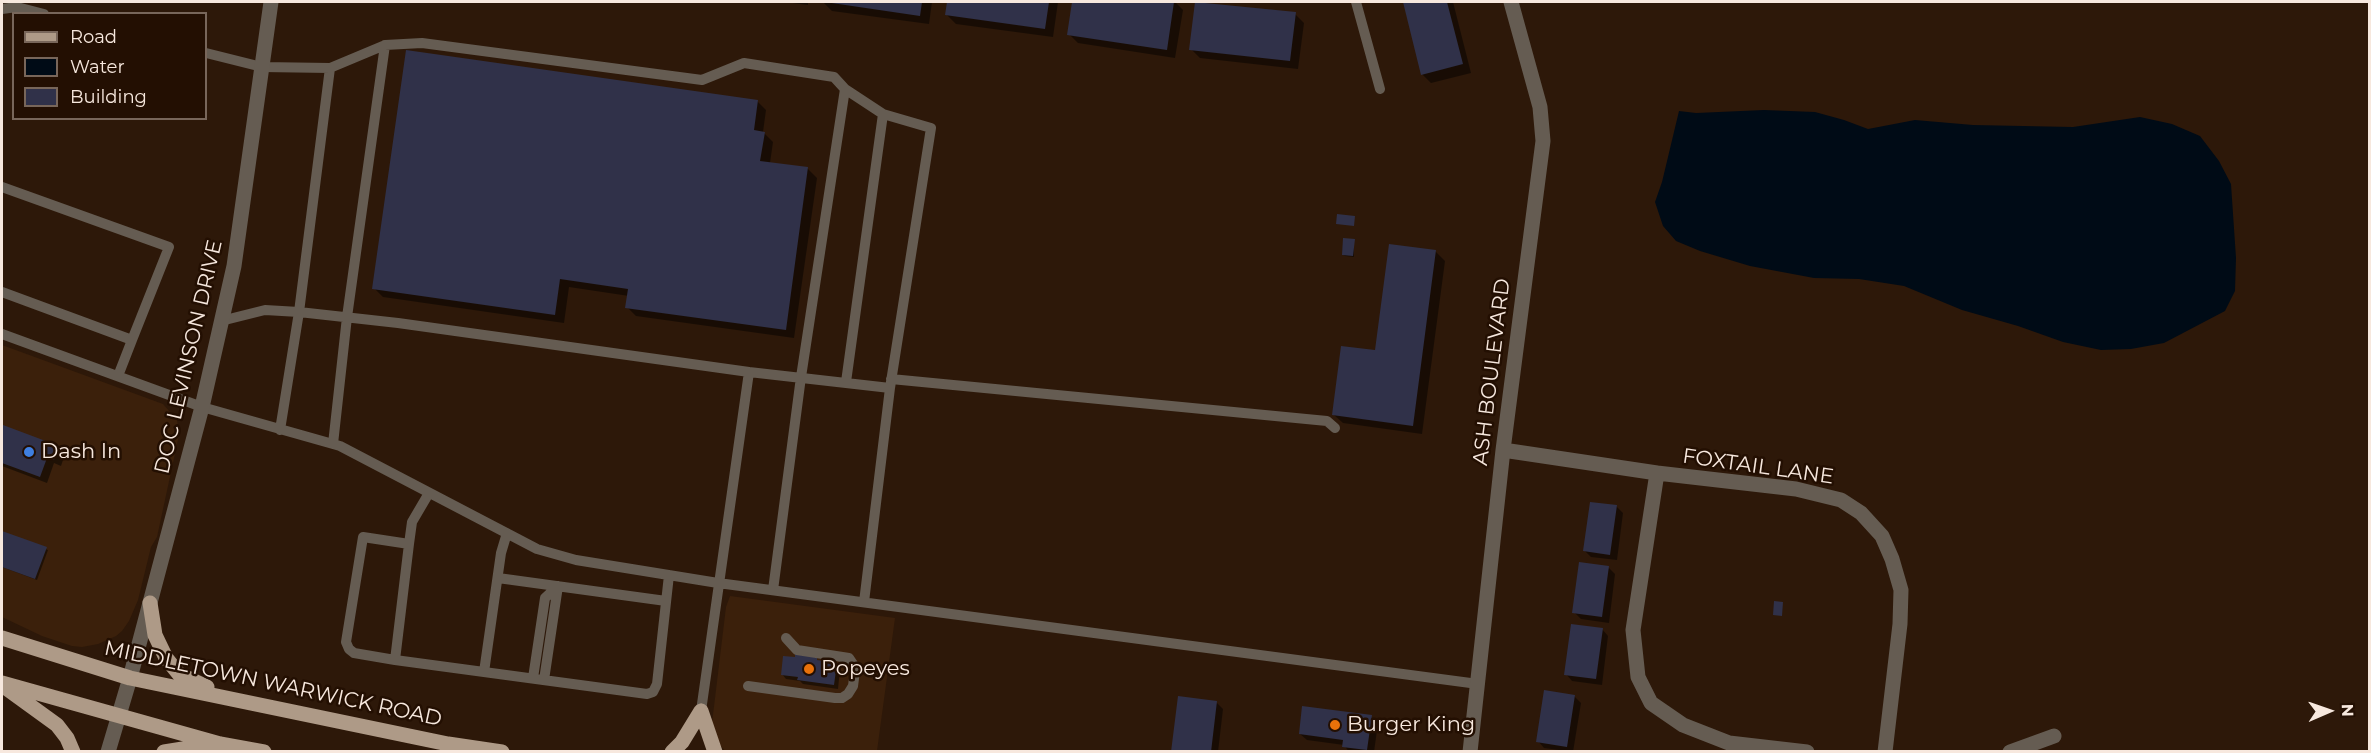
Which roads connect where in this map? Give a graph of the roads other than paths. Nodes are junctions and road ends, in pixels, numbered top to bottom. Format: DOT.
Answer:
graph roads {
  1 [pos="271,2"];
  2 [pos="1356,2"];
  3 [pos="1511,2"];
  4 [pos="2,9"];
  5 [pos="36,12"];
  6 [pos="385,45"];
  7 [pos="207,53"];
  8 [pos="262,67"];
  9 [pos="330,68"];
  10 [pos="844,89"];
  11 [pos="1380,89"];
  12 [pos="883,114"];
  13 [pos="2,187"];
  14 [pos="2,292"];
  15 [pos="299,312"];
  16 [pos="347,317"];
  17 [pos="221,321"];
  18 [pos="2,334"];
  19 [pos="132,340"];
  20 [pos="749,372"];
  21 [pos="118,376"];
  22 [pos="801,377"];
  23 [pos="846,382"];
  24 [pos="890,384"];
  25 [pos="202,407"];
  26 [pos="1335,428"];
  27 [pos="280,429"];
  28 [pos="333,444"];
  29 [pos="1503,450"];
  30 [pos="1657,473"];
  31 [pos="429,492"];
  32 [pos="507,533"];
  33 [pos="409,544"];
  34 [pos="669,575"];
  35 [pos="498,578"];
  36 [pos="718,583"];
  37 [pos="558,586"];
  38 [pos="773,590"];
  39 [pos="666,601"];
  40 [pos="864,602"];
  41 [pos="150,603"];
  42 [pos="2,638"];
  43 [pos="786,638"];
  44 [pos="395,660"];
  45 [pos="484,672"];
  46 [pos="130,678"];
  47 [pos="538,679"];
  48 [pos="2,684"];
  49 [pos="1478,684"];
  50 [pos="748,686"];
  51 [pos="237,700"];
  52 [pos="701,711"];
  53 [pos="119,716"];
  54 [pos="2054,736"];
  55 [pos="220,744"];
  56 [pos="73,752"];
  57 [pos="108,752"];
  58 [pos="164,752"];
  59 [pos="264,752"];
  60 [pos="502,752"];
  61 [pos="672,752"];
  62 [pos="715,752"];
  63 [pos="1470,752"];
  64 [pos="1807,752"];
  65 [pos="1885,752"];
  66 [pos="2010,752"];
  1 -- 8 [label="street, DOC LEVINSON DRIVE"];
  2 -- 11 [label="lane"];
  3 -- 29 [label="street, ASH BOULEVARD"];
  4 -- 5 [label="lane"];
  6 -- 9 [label="lane"];
  6 -- 10 [label="lane"];
  6 -- 16 [label="lane"];
  7 -- 8 [label="lane"];
  8 -- 9 [label="lane"];
  8 -- 17 [label="street, DOC LEVINSON DRIVE"];
  9 -- 15 [label="lane"];
  10 -- 12 [label="lane"];
  10 -- 22 [label="lane"];
  12 -- 23 [label="lane"];
  12 -- 24 [label="lane"];
  13 -- 19 [label="lane"];
  14 -- 19 [label="lane"];
  15 -- 16 [label="lane"];
  15 -- 17 [label="lane"];
  15 -- 27 [label="lane"];
  16 -- 20 [label="lane"];
  16 -- 28 [label="lane"];
  17 -- 25 [label="street, DOC LEVINSON DRIVE"];
  18 -- 21 [label="lane"];
  19 -- 21 [label="lane"];
  20 -- 22 [label="lane"];
  20 -- 36 [label="lane"];
  21 -- 25 [label="lane"];
  22 -- 23 [label="lane"];
  22 -- 38 [label="lane"];
  23 -- 24 [label="lane"];
  24 -- 26 [label="lane"];
  24 -- 40 [label="lane"];
  25 -- 27 [label="lane"];
  25 -- 41 [label="street, DOC LEVINSON DRIVE"];
  27 -- 28 [label="lane"];
  28 -- 31 [label="lane"];
  29 -- 30 [label="street, FOXTAIL LANE"];
  29 -- 49 [label="street, ASH BOULEVARD"];
  30 -- 64 [label="street"];
  30 -- 65 [label="street, FOXTAIL LANE"];
  31 -- 32 [label="lane"];
  31 -- 33 [label="lane"];
  32 -- 34 [label="lane"];
  32 -- 35 [label="lane"];
  33 -- 44 [label="lane"];
  33 -- 44 [label="lane"];
  34 -- 36 [label="lane"];
  34 -- 39 [label="lane"];
  35 -- 37 [label="lane"];
  35 -- 45 [label="lane"];
  36 -- 38 [label="lane"];
  36 -- 52 [label="lane"];
  37 -- 39 [label="lane"];
  37 -- 47 [label="lane"];
  38 -- 40 [label="lane"];
  39 -- 47 [label="lane"];
  40 -- 49 [label="lane"];
  41 -- 46 [label="street, DOC LEVINSON DRIVE"];
  41 -- 51 [label="main road"];
  42 -- 46 [label="main road, MIDDLETOWN WARWICK ROAD"];
  43 -- 50 [label="lane"];
  44 -- 45 [label="lane"];
  45 -- 47 [label="lane"];
  46 -- 51 [label="main road, MIDDLETOWN WARWICK ROAD"];
  46 -- 53 [label="street, DOC LEVINSON DRIVE"];
  48 -- 53 [label="main road"];
  48 -- 56 [label="main road"];
  49 -- 63 [label="street, ASH BOULEVARD"];
  51 -- 60 [label="main road, MIDDLETOWN WARWICK ROAD"];
  52 -- 61 [label="main road"];
  52 -- 62 [label="main road"];
  53 -- 55 [label="main road"];
  53 -- 57 [label="street, DOC LEVINSON DRIVE"];
  54 -- 66 [label="street"];
  55 -- 58 [label="main road"];
  55 -- 59 [label="main road"];
}
